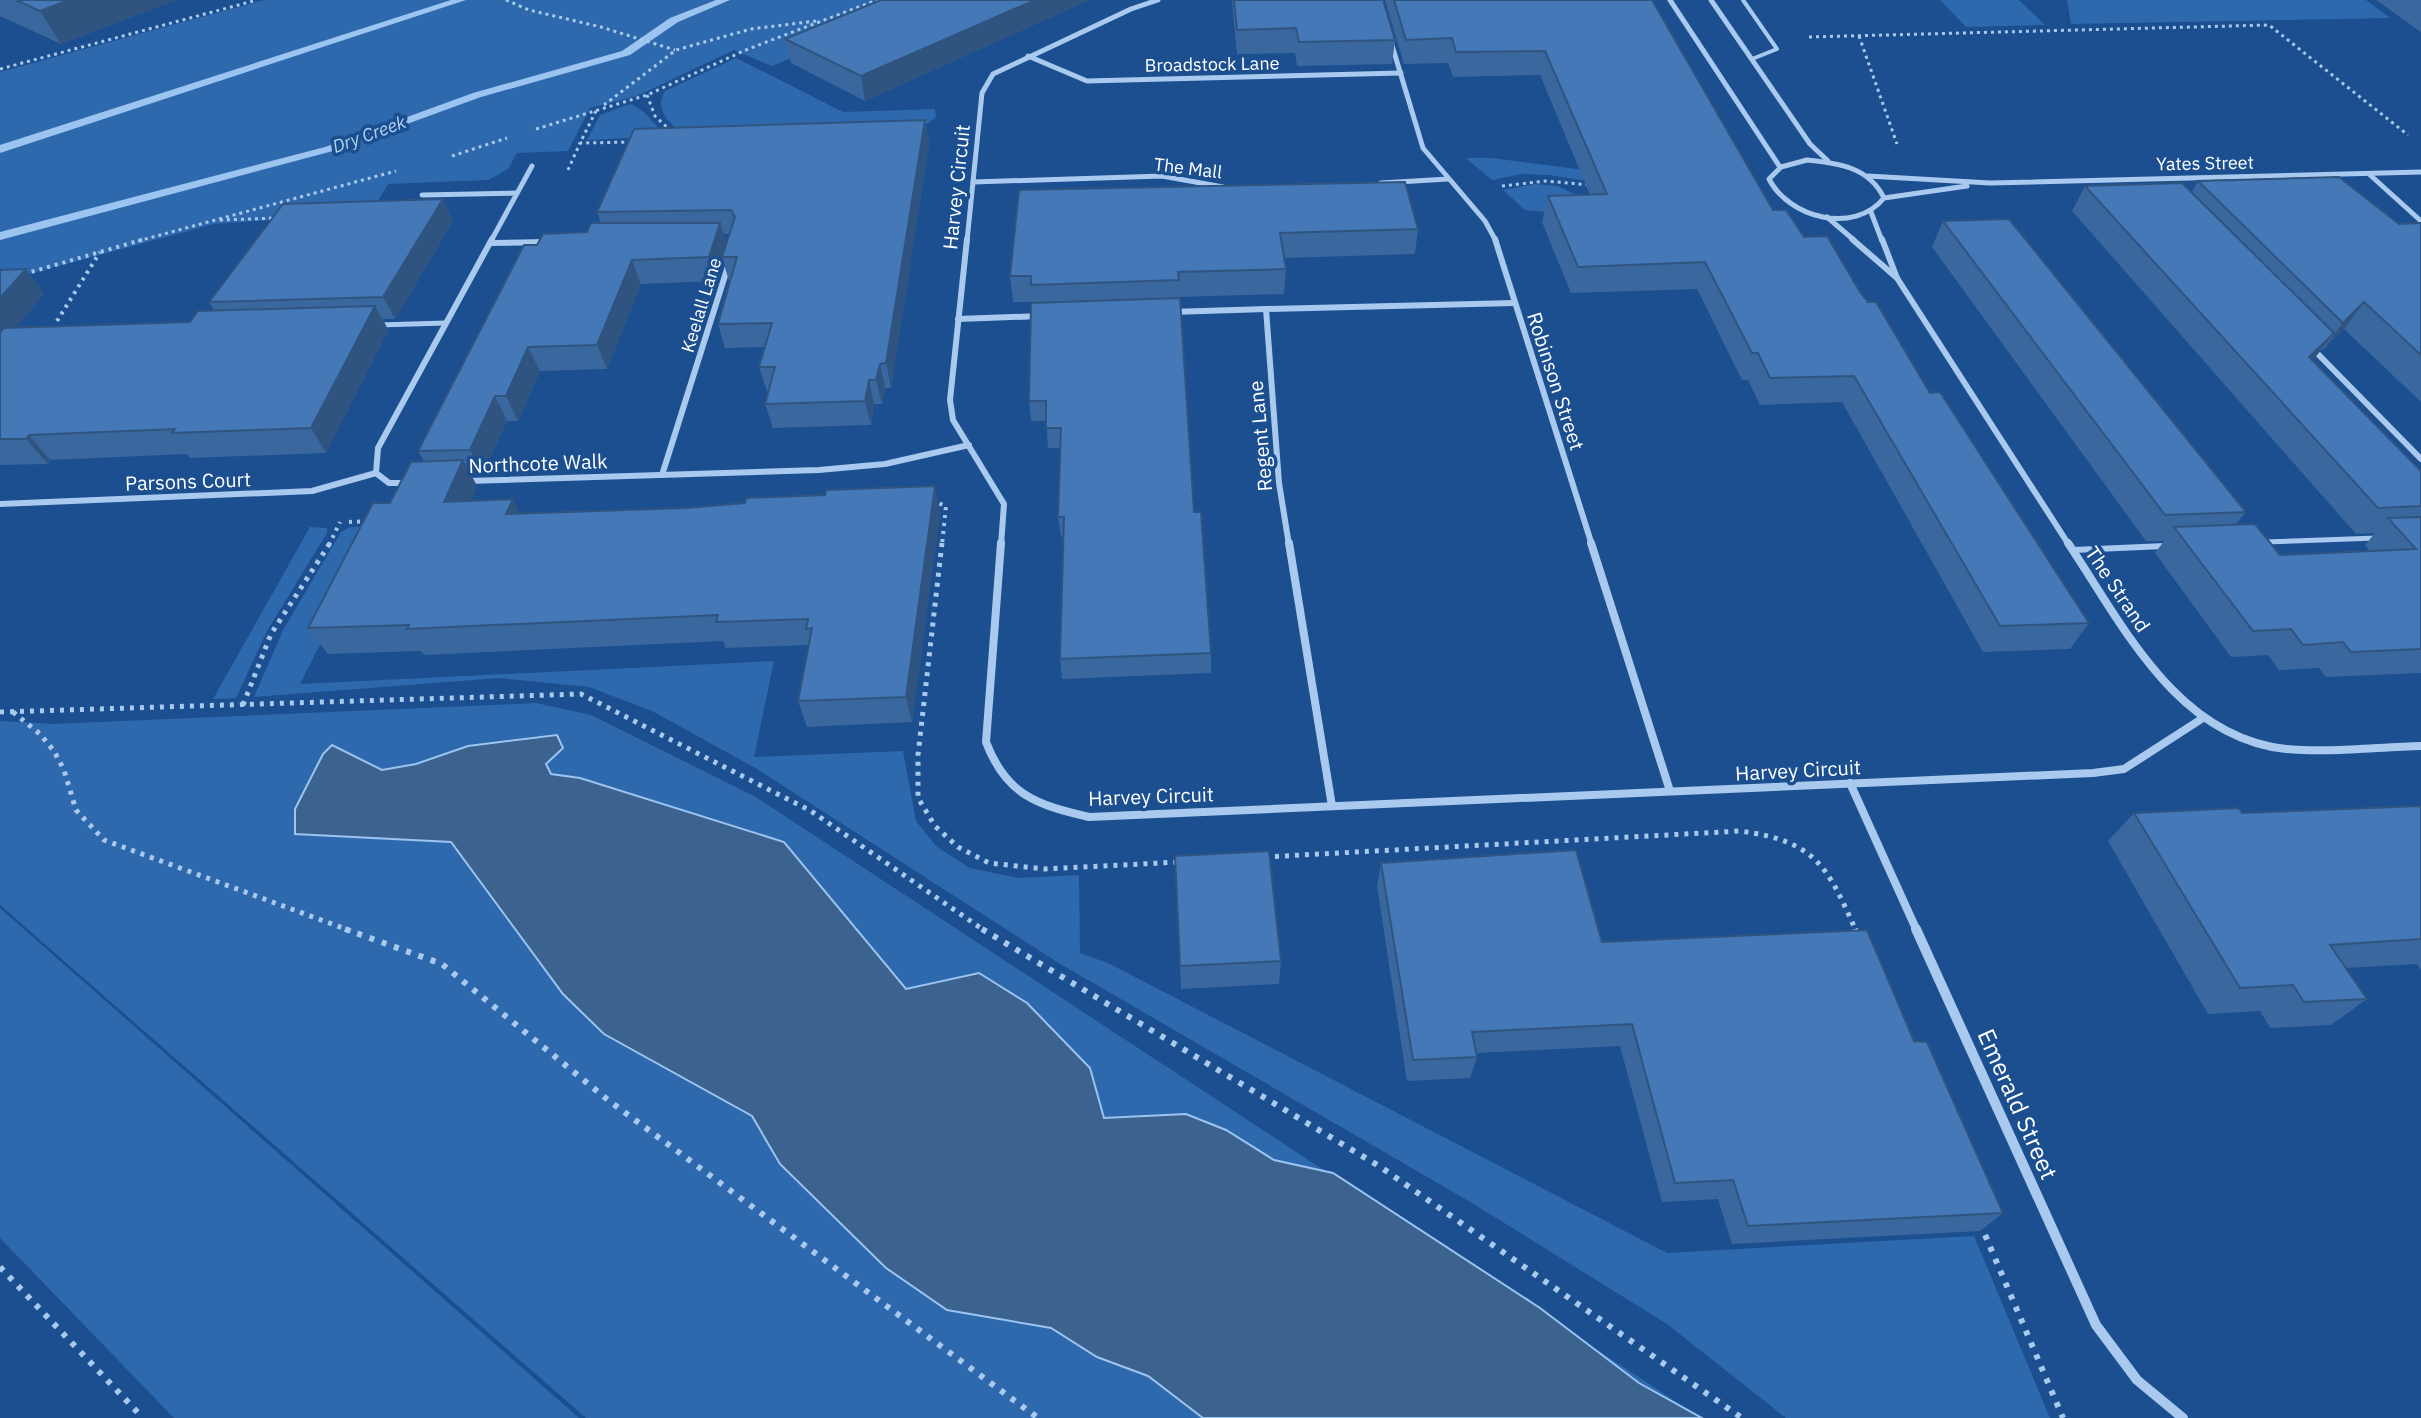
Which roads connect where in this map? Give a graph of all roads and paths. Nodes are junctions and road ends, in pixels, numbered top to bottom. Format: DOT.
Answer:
graph roads {
  1 [pos="257,0"];
  2 [pos="506,0"];
  3 [pos="877,0"];
  4 [pos="1158,0"];
  5 [pos="1670,0"];
  6 [pos="1711,0"];
  7 [pos="1743,0"];
  8 [pos="1388,29"];
  9 [pos="1859,36"];
  10 [pos="1799,37"];
  11 [pos="676,50"];
  12 [pos="1028,56"];
  13 [pos="1752,59"];
  14 [pos="0,69"];
  15 [pos="1401,73"];
  16 [pos="647,95"];
  17 [pos="677,135"];
  18 [pos="2409,137"];
  19 [pos="637,142"];
  20 [pos="1900,151"];
  21 [pos="1829,162"];
  22 [pos="532,166"];
  23 [pos="1780,167"];
  24 [pos="2421,172"];
  25 [pos="2368,173"];
  26 [pos="1868,176"];
  27 [pos="1448,179"];
  28 [pos="2147,179"];
  29 [pos="973,182"];
  30 [pos="1372,183"];
  31 [pos="1990,183"];
  32 [pos="1593,186"];
  33 [pos="1224,188"];
  34 [pos="2157,189"];
  35 [pos="517,193"];
  36 [pos="422,195"];
  37 [pos="1463,196"];
  38 [pos="1884,198"];
  39 [pos="1871,212"];
  40 [pos="1827,217"];
  41 [pos="289,218"];
  42 [pos="211,220"];
  43 [pos="2421,221"];
  44 [pos="549,242"];
  45 [pos="492,243"];
  46 [pos="101,252"];
  47 [pos="732,253"];
  48 [pos="1897,278"];
  49 [pos="1515,303"];
  50 [pos="1266,309"];
  51 [pos="1157,313"];
  52 [pos="1049,316"];
  53 [pos="958,319"];
  54 [pos="57,321"];
  55 [pos="446,323"];
  56 [pos="366,326"];
  57 [pos="2309,345"];
  58 [pos="969,445"];
  59 [pos="2421,459"];
  60 [pos="376,473"];
  61 [pos="662,475"];
  62 [pos="454,481"];
  63 [pos="413,483"];
  64 [pos="0,504"];
  65 [pos="340,522"];
  66 [pos="2389,538"];
  67 [pos="2262,542"];
  68 [pos="2166,546"];
  69 [pos="2073,550"];
  70 [pos="243,705"];
  71 [pos="0,712"];
  72 [pos="12,712"];
  73 [pos="2203,718"];
  74 [pos="2421,746"];
  75 [pos="1850,783"];
  76 [pos="1670,791"];
  77 [pos="1332,806"];
  78 [pos="0,1267"];
  79 [pos="143,1418"];
  80 [pos="1038,1418"];
  81 [pos="1742,1418"];
  82 [pos="2183,1418"];
  1 -- 14 [label="path"];
  2 -- 11 [label="path"];
  3 -- 11 [label="path"];
  4 -- 12 [label="street, Harvey Circuit"];
  5 -- 23 [label="street"];
  6 -- 13 [label="street"];
  7 -- 13 [label="lane"];
  8 -- 15 [label="street, Robinson Street"];
  9 -- 10 [label="path"];
  9 -- 18 [label="path"];
  9 -- 20 [label="path"];
  11 -- 19 [label="path"];
  12 -- 15 [label="street, Broadstock Lane"];
  12 -- 29 [label="street, Harvey Circuit"];
  13 -- 21 [label="street"];
  15 -- 27 [label="street, Robinson Street"];
  16 -- 17 [label="path"];
  21 -- 23 [label="street"];
  21 -- 26 [label="street, Yates Street"];
  22 -- 35 [label="street"];
  23 -- 40 [label="street"];
  24 -- 25 [label="street, Yates Street"];
  25 -- 28 [label="street, Yates Street"];
  25 -- 43 [label="street"];
  26 -- 31 [label="street, Yates Street"];
  26 -- 38 [label="street"];
  27 -- 30 [label="street"];
  27 -- 37 [label="street, Robinson Street"];
  28 -- 31 [label="street, Yates Street"];
  28 -- 34 [label="street"];
  29 -- 33 [label="street, The Mall"];
  29 -- 53 [label="street, Harvey Circuit"];
  31 -- 38 [label="street, Yates Street"];
  32 -- 37 [label="path"];
  35 -- 36 [label="street"];
  35 -- 45 [label="street"];
  37 -- 49 [label="street, Robinson Street"];
  38 -- 39 [label="street"];
  39 -- 40 [label="street"];
  39 -- 48 [label="street, The Strand"];
  40 -- 48 [label="street, The Strand"];
  41 -- 42 [label="path"];
  44 -- 45 [label="street"];
  45 -- 55 [label="street"];
  46 -- 54 [label="path"];
  47 -- 61 [label="street, Keelall Lane"];
  48 -- 69 [label="street, The Strand"];
  49 -- 50 [label="street"];
  49 -- 76 [label="street, Robinson Street"];
  50 -- 51 [label="street"];
  50 -- 77 [label="street, Regent Lane"];
  52 -- 53 [label="street"];
  53 -- 58 [label="street, Harvey Circuit"];
  55 -- 56 [label="lane"];
  55 -- 60 [label="street"];
  57 -- 59 [label="street"];
  58 -- 61 [label="street, Northcote Walk"];
  58 -- 77 [label="street, Harvey Circuit"];
  60 -- 63 [label="street"];
  60 -- 64 [label="street, Parsons Court"];
  61 -- 62 [label="street, Northcote Walk"];
  65 -- 70 [label="path"];
  66 -- 67 [label="lane"];
  68 -- 69 [label="lane"];
  69 -- 73 [label="street, The Strand"];
  70 -- 72 [label="path"];
  70 -- 81 [label="path"];
  71 -- 72 [label="path"];
  72 -- 80 [label="path"];
  73 -- 74 [label="street, The Strand"];
  73 -- 75 [label="street, Harvey Circuit"];
  75 -- 76 [label="street, Harvey Circuit"];
  75 -- 82 [label="street, Emerald Street"];
  76 -- 77 [label="street, Harvey Circuit"];
  78 -- 79 [label="path"];
}
